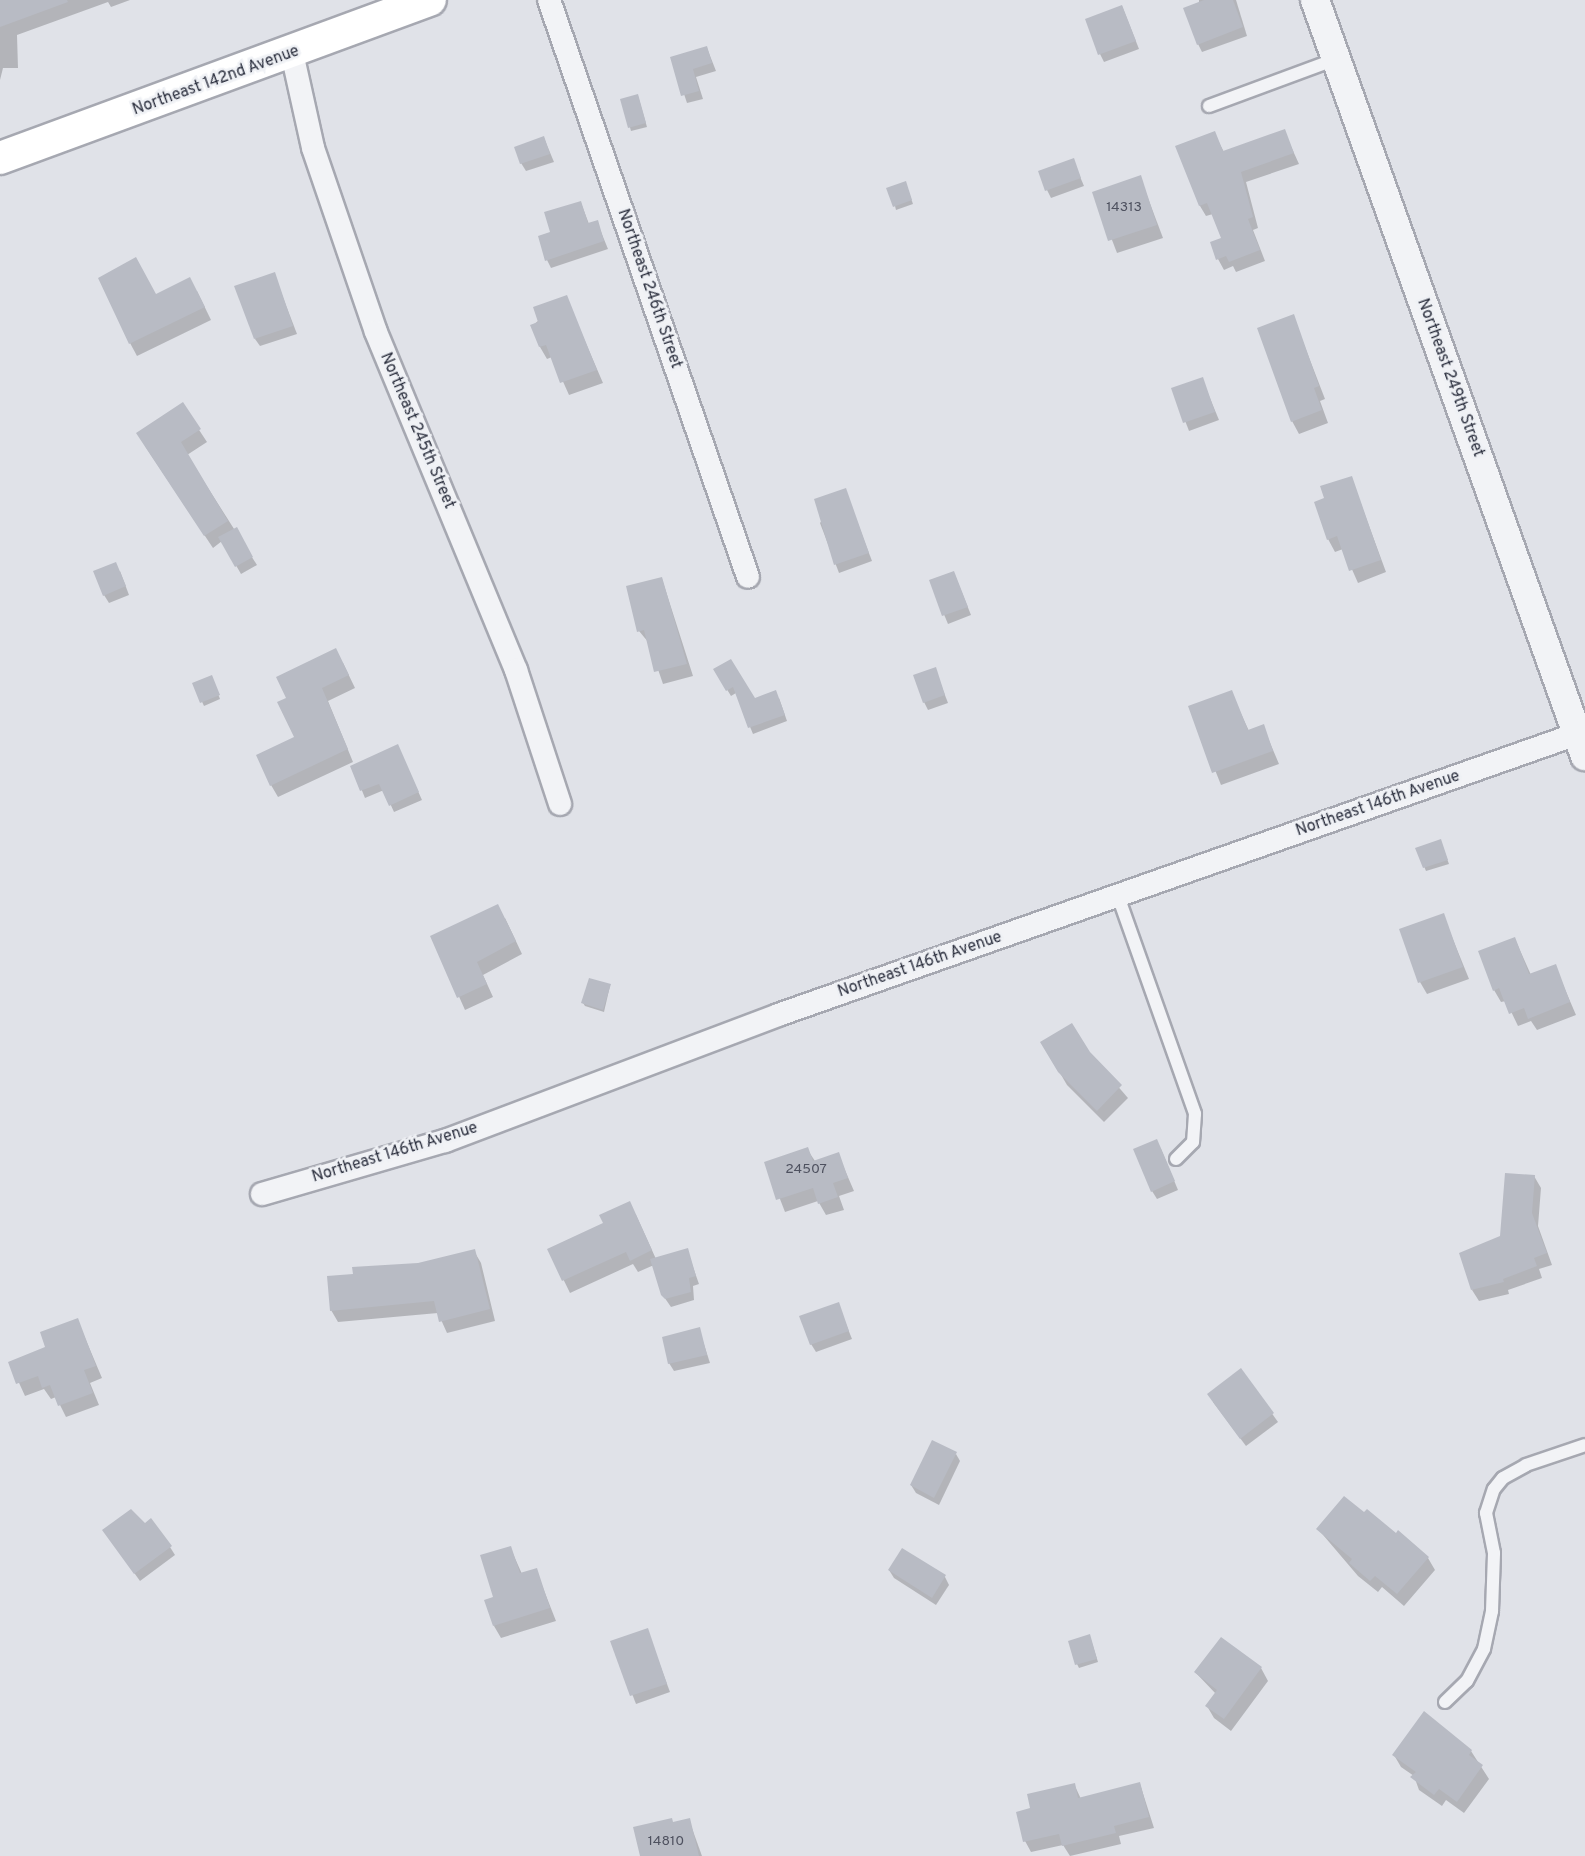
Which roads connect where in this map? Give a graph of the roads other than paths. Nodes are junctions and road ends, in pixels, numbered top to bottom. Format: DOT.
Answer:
graph roads {
  1 [pos="430,0"];
  2 [pos="549,0"];
  3 [pos="1315,0"];
  4 [pos="292,53"];
  5 [pos="1336,59"];
  6 [pos="1209,106"];
  7 [pos="0,158"];
  8 [pos="748,578"];
  9 [pos="1581,745"];
  10 [pos="560,804"];
  11 [pos="1118,896"];
  12 [pos="1176,1160"];
  13 [pos="262,1194"];
  14 [pos="1585,1445"];
  15 [pos="1444,1702"];
  1 -- 4 [label="main road, Northeast 142nd Avenue"];
  2 -- 8 [label="street, Northeast 246th Street"];
  3 -- 5 [label="street, Northeast 249th Street"];
  4 -- 7 [label="main road, Northeast 142nd Avenue"];
  4 -- 10 [label="street, Northeast 245th Street"];
  5 -- 6 [label="lane"];
  5 -- 9 [label="street, Northeast 249th Street"];
  9 -- 11 [label="street, Northeast 146th Avenue"];
  11 -- 12 [label="lane"];
  11 -- 13 [label="street, Northeast 146th Avenue"];
  14 -- 15 [label="lane"];
}
